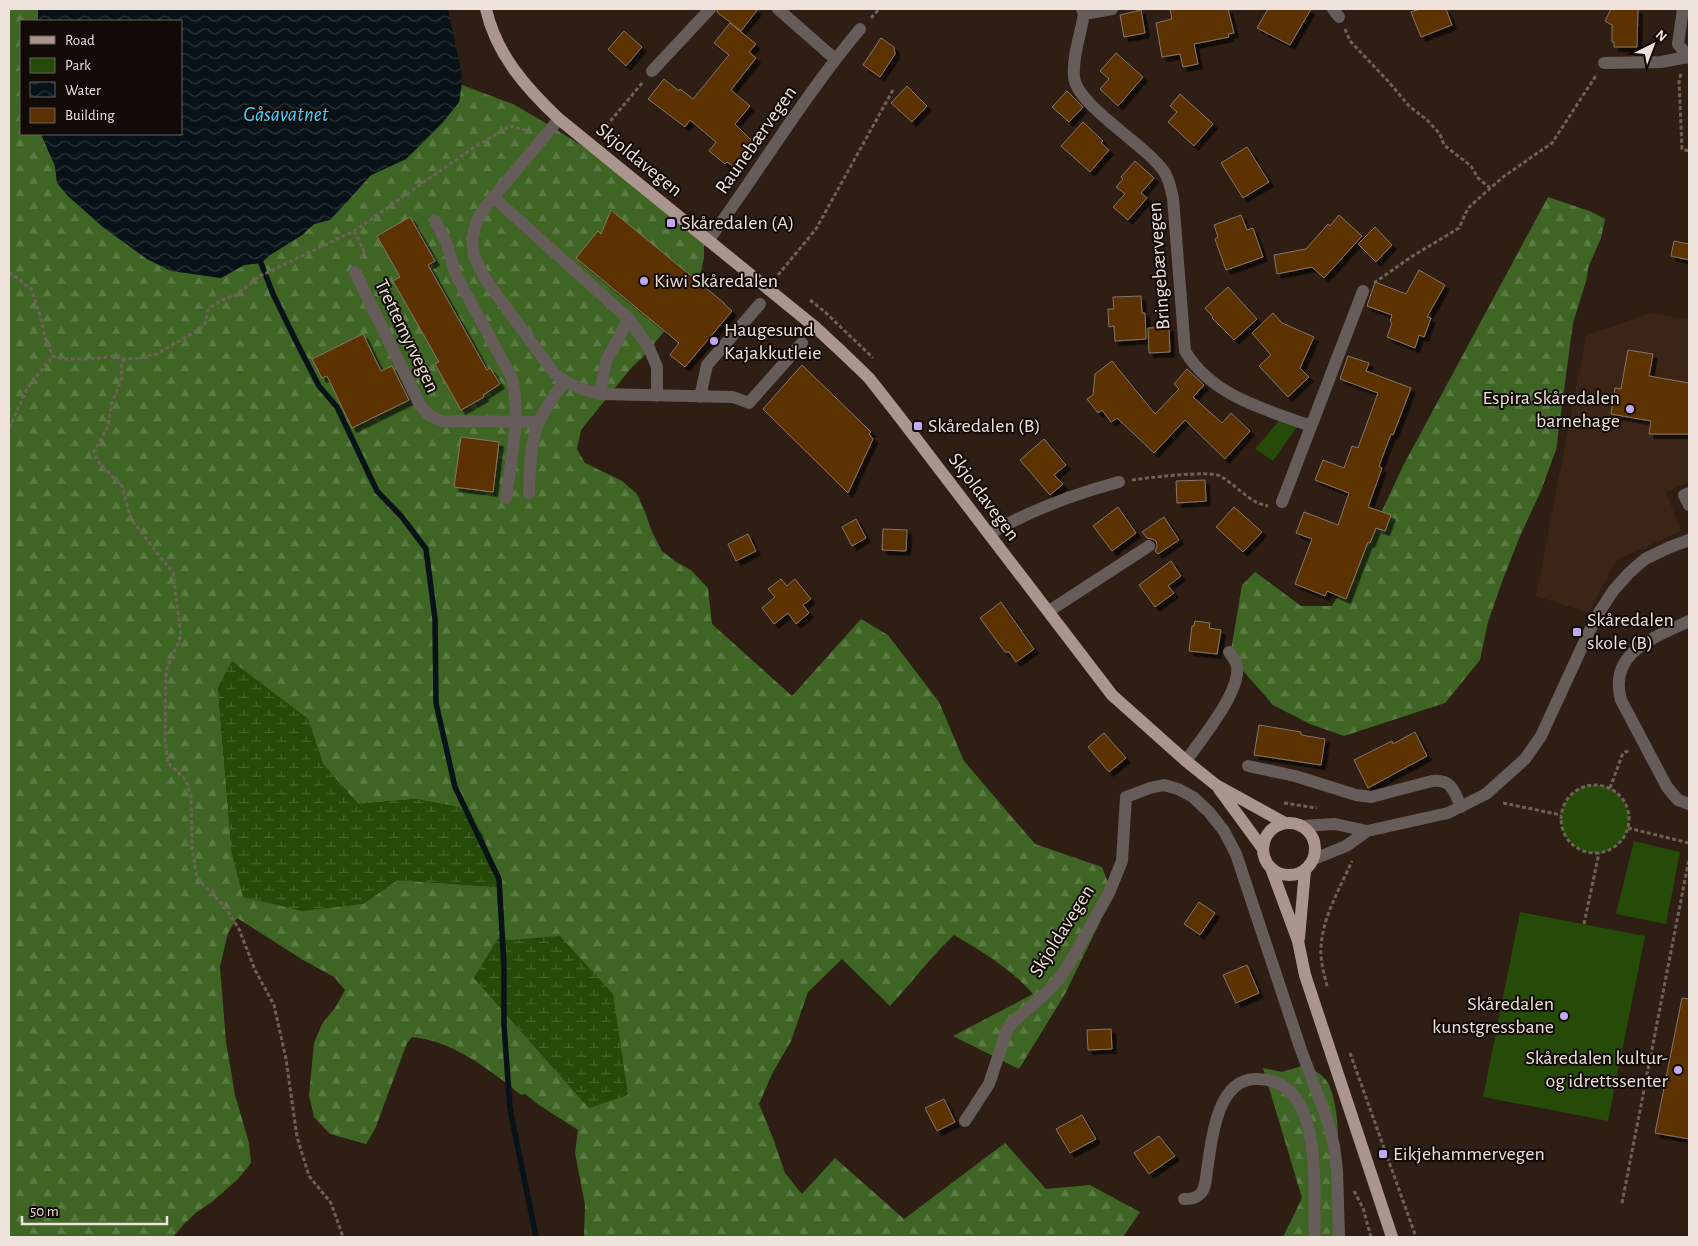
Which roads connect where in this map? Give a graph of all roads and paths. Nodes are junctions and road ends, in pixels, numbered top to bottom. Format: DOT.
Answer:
graph roads {
  1 [pos="486,9"];
  2 [pos="710,9"];
  3 [pos="778,9"];
  4 [pos="1112,9"];
  5 [pos="1683,9"];
  6 [pos="1083,11"];
  7 [pos="1336,13"];
  8 [pos="860,29"];
  9 [pos="1688,57"];
  10 [pos="835,59"];
  11 [pos="1604,63"];
  12 [pos="652,71"];
  13 [pos="1678,80"];
  14 [pos="894,88"];
  15 [pos="559,119"];
  16 [pos="602,132"];
  17 [pos="540,140"];
  18 [pos="1689,151"];
  19 [pos="1490,188"];
  20 [pos="493,197"];
  21 [pos="435,221"];
  22 [pos="354,231"];
  23 [pos="708,241"];
  24 [pos="9,272"];
  25 [pos="355,272"];
  26 [pos="778,275"];
  27 [pos="1363,291"];
  28 [pos="760,304"];
  29 [pos="629,319"];
  30 [pos="802,343"];
  31 [pos="53,356"];
  32 [pos="125,360"];
  33 [pos="564,381"];
  34 [pos="600,394"];
  35 [pos="657,396"];
  36 [pos="700,397"];
  37 [pos="516,422"];
  38 [pos="539,422"];
  39 [pos="1311,426"];
  40 [pos="9,428"];
  41 [pos="1119,482"];
  42 [pos="528,493"];
  43 [pos="1689,493"];
  44 [pos="506,498"];
  45 [pos="1282,502"];
  46 [pos="1689,505"];
  47 [pos="989,534"];
  48 [pos="1689,540"];
  49 [pos="1149,546"];
  50 [pos="1049,611"];
  51 [pos="1689,621"];
  52 [pos="1230,652"];
  53 [pos="1645,745"];
  54 [pos="1186,761"];
  55 [pos="1248,766"];
  56 [pos="1216,785"];
  57 [pos="1610,788"];
  58 [pos="1504,803"];
  59 [pos="1689,804"];
  60 [pos="1461,807"];
  61 [pos="1561,815"];
  62 [pos="1285,823"];
  63 [pos="1302,826"];
  64 [pos="1628,828"];
  65 [pos="1367,831"];
  66 [pos="1689,843"];
  67 [pos="1263,849"];
  68 [pos="1599,853"];
  69 [pos="1314,859"];
  70 [pos="1689,859"];
  71 [pos="1352,861"];
  72 [pos="1271,868"];
  73 [pos="1305,870"];
  74 [pos="1584,924"];
  75 [pos="1298,941"];
  76 [pos="1328,989"];
  77 [pos="1348,1050"];
  78 [pos="965,1121"];
  79 [pos="1337,1170"];
  80 [pos="1184,1199"];
  81 [pos="1622,1203"];
  82 [pos="343,1237"];
  83 [pos="1315,1237"];
  84 [pos="1339,1237"];
  85 [pos="1371,1237"];
  86 [pos="1392,1237"];
  87 [pos="1416,1237"];
  1 -- 15 [label="main road, Skjoldavegen"];
  2 -- 12 [label="street"];
  3 -- 10 [label="street"];
  4 -- 6 [label="street"];
  5 -- 9 [label="street"];
  6 -- 39 [label="street, Bringebærvegen"];
  7 -- 19 [label="path"];
  8 -- 10 [label="street, Raunebærvegen"];
  9 -- 11 [label="street"];
  10 -- 23 [label="street, Raunebærvegen"];
  11 -- 19 [label="path"];
  12 -- 16 [label="path"];
  13 -- 18 [label="path"];
  14 -- 26 [label="path"];
  15 -- 17 [label="street"];
  15 -- 23 [label="main road, Skjoldavegen"];
  17 -- 20 [label="street"];
  17 -- 22 [label="path"];
  19 -- 27 [label="path"];
  20 -- 29 [label="street"];
  20 -- 33 [label="street"];
  21 -- 37 [label="street"];
  22 -- 25 [label="path"];
  22 -- 32 [label="path"];
  23 -- 47 [label="main road, Skjoldavegen"];
  24 -- 31 [label="path"];
  25 -- 37 [label="street, Trettemyrvegen"];
  27 -- 39 [label="street"];
  28 -- 36 [label="street"];
  29 -- 34 [label="street"];
  29 -- 35 [label="street"];
  30 -- 36 [label="street"];
  31 -- 32 [label="path"];
  31 -- 40 [label="path"];
  32 -- 82 [label="path"];
  33 -- 34 [label="street"];
  33 -- 38 [label="street"];
  34 -- 35 [label="street"];
  35 -- 36 [label="street"];
  37 -- 38 [label="street, Trettemyrvegen"];
  37 -- 44 [label="street"];
  38 -- 42 [label="street"];
  39 -- 45 [label="street"];
  41 -- 45 [label="path"];
  41 -- 47 [label="street"];
  43 -- 46 [label="street"];
  47 -- 50 [label="main road, Skjoldavegen"];
  48 -- 60 [label="street"];
  49 -- 50 [label="street"];
  50 -- 54 [label="main road, Skjoldavegen"];
  51 -- 53 [label="street"];
  52 -- 54 [label="street"];
  53 -- 57 [label="path"];
  53 -- 59 [label="street"];
  54 -- 56 [label="main road, Skjoldavegen"];
  55 -- 60 [label="street"];
  56 -- 62 [label="main road, Skjoldavegen"];
  56 -- 67 [label="main road, Skjoldavegen"];
  57 -- 61 [label="path"];
  57 -- 64 [label="path"];
  58 -- 61 [label="path"];
  60 -- 65 [label="street"];
  61 -- 68 [label="path"];
  62 -- 63 [label="main road"];
  62 -- 67 [label="main road"];
  63 -- 65 [label="street"];
  63 -- 69 [label="main road"];
  64 -- 66 [label="path"];
  64 -- 68 [label="path"];
  65 -- 69 [label="street"];
  67 -- 72 [label="main road"];
  68 -- 74 [label="path"];
  69 -- 73 [label="main road"];
  70 -- 81 [label="path"];
  71 -- 76 [label="path"];
  72 -- 73 [label="main road"];
  72 -- 75 [label="main road"];
  73 -- 75 [label="main road"];
  75 -- 86 [label="main road"];
  77 -- 87 [label="path"];
  78 -- 79 [label="street, Skjoldavegen"];
  79 -- 84 [label="street"];
  79 -- 85 [label="path"];
  80 -- 83 [label="street"];
}
